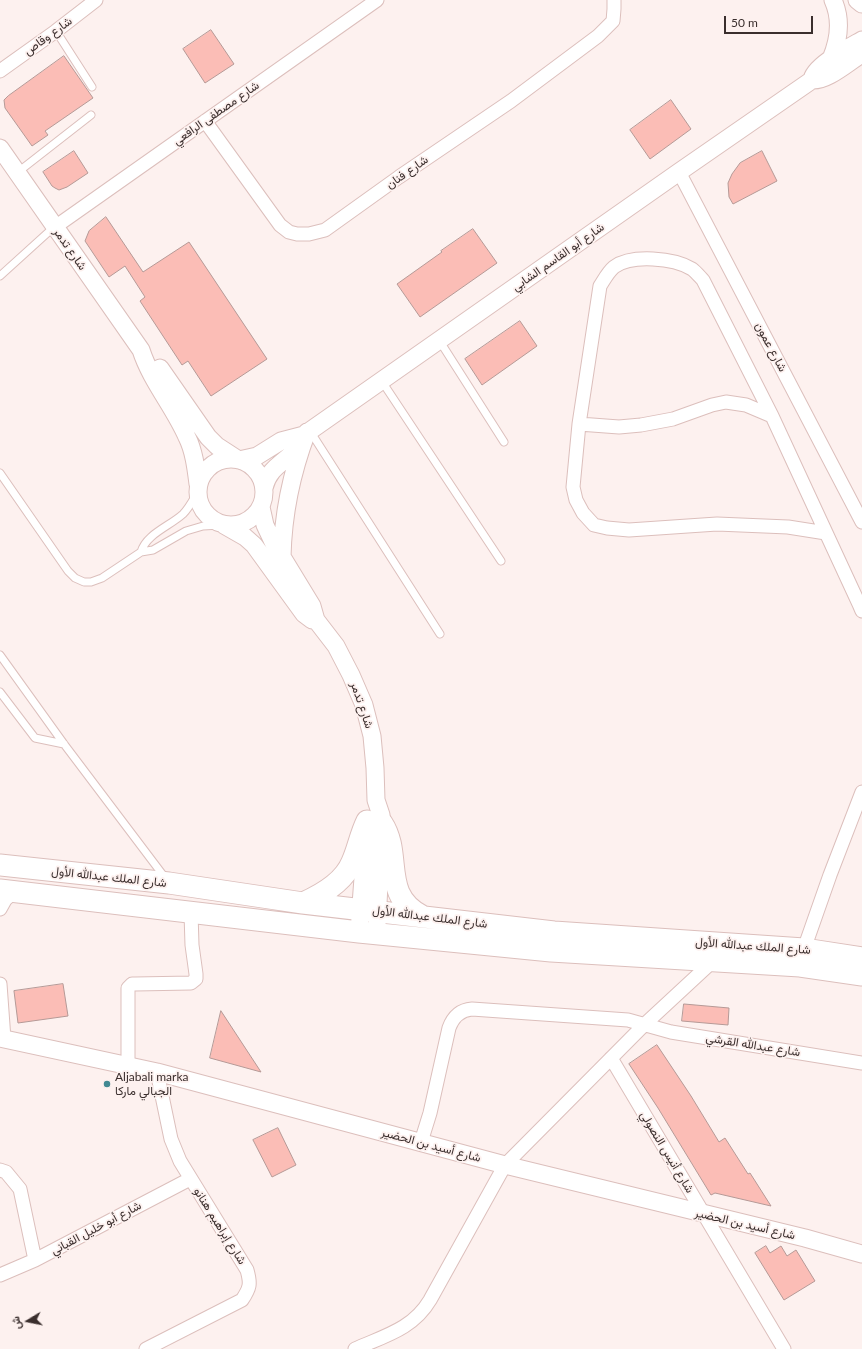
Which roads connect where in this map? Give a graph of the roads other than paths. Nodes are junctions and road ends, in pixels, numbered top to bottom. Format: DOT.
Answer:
graph roads {
  1 [pos="96,0"];
  2 [pos="377,0"];
  3 [pos="614,0"];
  4 [pos="833,0"];
  5 [pos="857,0"];
  6 [pos="862,4"];
  7 [pos="56,31"];
  8 [pos="862,40"];
  9 [pos="862,54"];
  10 [pos="831,59"];
  11 [pos="0,71"];
  12 [pos="812,80"];
  13 [pos="92,87"];
  14 [pos="91,114"];
  15 [pos="205,121"];
  16 [pos="0,148"];
  17 [pos="17,172"];
  18 [pos="679,172"];
  19 [pos="55,227"];
  20 [pos="0,276"];
  21 [pos="439,340"];
  22 [pos="141,350"];
  23 [pos="381,380"];
  24 [pos="772,416"];
  25 [pos="579,424"];
  26 [pos="307,433"];
  27 [pos="504,442"];
  28 [pos="238,460"];
  29 [pos="0,473"];
  30 [pos="198,488"];
  31 [pos="264,488"];
  32 [pos="261,507"];
  33 [pos="862,522"];
  34 [pos="222,525"];
  35 [pos="826,532"];
  36 [pos="141,552"];
  37 [pos="282,557"];
  38 [pos="502,561"];
  39 [pos="862,611"];
  40 [pos="316,620"];
  41 [pos="440,634"];
  42 [pos="0,656"];
  43 [pos="0,692"];
  44 [pos="64,744"];
  45 [pos="862,792"];
  46 [pos="374,822"];
  47 [pos="0,866"];
  48 [pos="169,883"];
  49 [pos="7,891"];
  50 [pos="303,903"];
  51 [pos="0,909"];
  52 [pos="369,910"];
  53 [pos="191,912"];
  54 [pos="422,916"];
  55 [pos="368,933"];
  56 [pos="802,958"];
  57 [pos="862,958"];
  58 [pos="713,961"];
  59 [pos="862,975"];
  60 [pos="0,984"];
  61 [pos="644,1024"];
  62 [pos="2,1038"];
  63 [pos="611,1058"];
  64 [pos="862,1063"];
  65 [pos="128,1066"];
  66 [pos="157,1072"];
  67 [pos="420,1142"];
  68 [pos="505,1165"];
  69 [pos="0,1170"];
  70 [pos="190,1179"];
  71 [pos="704,1214"];
  72 [pos="862,1254"];
  73 [pos="35,1260"];
  74 [pos="0,1275"];
  75 [pos="146,1349"];
  76 [pos="355,1349"];
  77 [pos="784,1349"];
  1 -- 7 [label="street, شارع وقاص"];
  2 -- 15 [label="street, شارع مصطفى الرافعي"];
  3 -- 15 [label="street, شارع فنان"];
  4 -- 10 [label="street"];
  5 -- 6 [label="street"];
  7 -- 11 [label="street, شارع وقاص"];
  7 -- 13 [label="lane"];
  8 -- 10 [label="street, شارع أبو القاسم الشابي"];
  9 -- 12 [label="street, شارع أبو القاسم الشابي"];
  10 -- 12 [label="street, شارع أبو القاسم الشابي"];
  12 -- 18 [label="street, شارع أبو القاسم الشابي"];
  14 -- 17 [label="lane"];
  15 -- 19 [label="street, شارع مصطفى الرافعي"];
  16 -- 17 [label="street, شارع تدمر"];
  17 -- 19 [label="street, شارع تدمر"];
  18 -- 21 [label="street, شارع أبو القاسم الشابي"];
  18 -- 33 [label="street, شارع عمون"];
  19 -- 20 [label="lane"];
  19 -- 22 [label="street, شارع تدمر"];
  21 -- 23 [label="street, شارع أبو القاسم الشابي"];
  21 -- 27 [label="lane"];
  22 -- 28 [label="street, شارع تدمر"];
  22 -- 30 [label="street, شارع تدمر"];
  23 -- 26 [label="street, شارع أبو القاسم الشابي"];
  23 -- 38 [label="lane"];
  24 -- 25 [label="street"];
  24 -- 25 [label="street"];
  24 -- 35 [label="street"];
  25 -- 35 [label="street"];
  26 -- 28 [label="street, شارع أبو القاسم الشابي"];
  26 -- 31 [label="street, شارع أبو القاسم الشابي"];
  26 -- 37 [label="street"];
  26 -- 41 [label="lane"];
  28 -- 30 [label="street"];
  28 -- 31 [label="street"];
  29 -- 36 [label="lane"];
  30 -- 34 [label="street"];
  30 -- 36 [label="lane"];
  31 -- 32 [label="street"];
  32 -- 34 [label="street"];
  32 -- 37 [label="street, شارع تدمر"];
  34 -- 36 [label="lane"];
  34 -- 40 [label="street, شارع تدمر"];
  35 -- 39 [label="street"];
  37 -- 40 [label="street, شارع تدمر"];
  40 -- 46 [label="street, شارع تدمر"];
  42 -- 44 [label="lane"];
  43 -- 44 [label="lane"];
  44 -- 48 [label="lane"];
  45 -- 56 [label="street"];
  46 -- 50 [label="main road"];
  46 -- 52 [label="street, شارع تدمر"];
  46 -- 54 [label="main road"];
  47 -- 48 [label="main road, شارع الملك عبدالله الأول"];
  48 -- 50 [label="main road, شارع الملك عبدالله الأول"];
  49 -- 51 [label="street"];
  49 -- 53 [label="main road, شارع الملك عبدالله الأول"];
  50 -- 52 [label="main road, شارع الملك عبدالله الأول"];
  52 -- 54 [label="main road, شارع الملك عبدالله الأول"];
  52 -- 55 [label="street, شارع تدمر"];
  53 -- 55 [label="main road, شارع الملك عبدالله الأول"];
  53 -- 65 [label="street"];
  54 -- 56 [label="main road, شارع الملك عبدالله الأول"];
  55 -- 58 [label="main road, شارع الملك عبدالله الأول"];
  56 -- 57 [label="main road, شارع الملك عبدالله الأول"];
  56 -- 58 [label="main road, شارع الملك عبدالله الأول"];
  56 -- 59 [label="main road, شارع الملك عبدالله الأول"];
  58 -- 61 [label="street"];
  60 -- 62 [label="street"];
  61 -- 63 [label="street"];
  61 -- 64 [label="street, شارع عبدالله القرشي"];
  61 -- 67 [label="street, شارع عبدالله القرشي"];
  62 -- 65 [label="street, شارع أسيد بن الحضير"];
  63 -- 68 [label="street"];
  63 -- 71 [label="street, شارع أنيس النصولي"];
  65 -- 66 [label="street, شارع أسيد بن الحضير"];
  66 -- 67 [label="street, شارع أسيد بن الحضير"];
  66 -- 70 [label="street, شارع إبراهيم هنانو"];
  67 -- 68 [label="street, شارع أسيد بن الحضير"];
  68 -- 71 [label="street, شارع أسيد بن الحضير"];
  68 -- 76 [label="street"];
  69 -- 73 [label="street"];
  70 -- 73 [label="street, شارع أبو خليل القباني"];
  70 -- 75 [label="street, شارع إبراهيم هنانو"];
  71 -- 72 [label="street, شارع أسيد بن الحضير"];
  71 -- 77 [label="street, شارع أنيس النصولي"];
  73 -- 74 [label="street, شارع أبو خليل القباني"];
}
